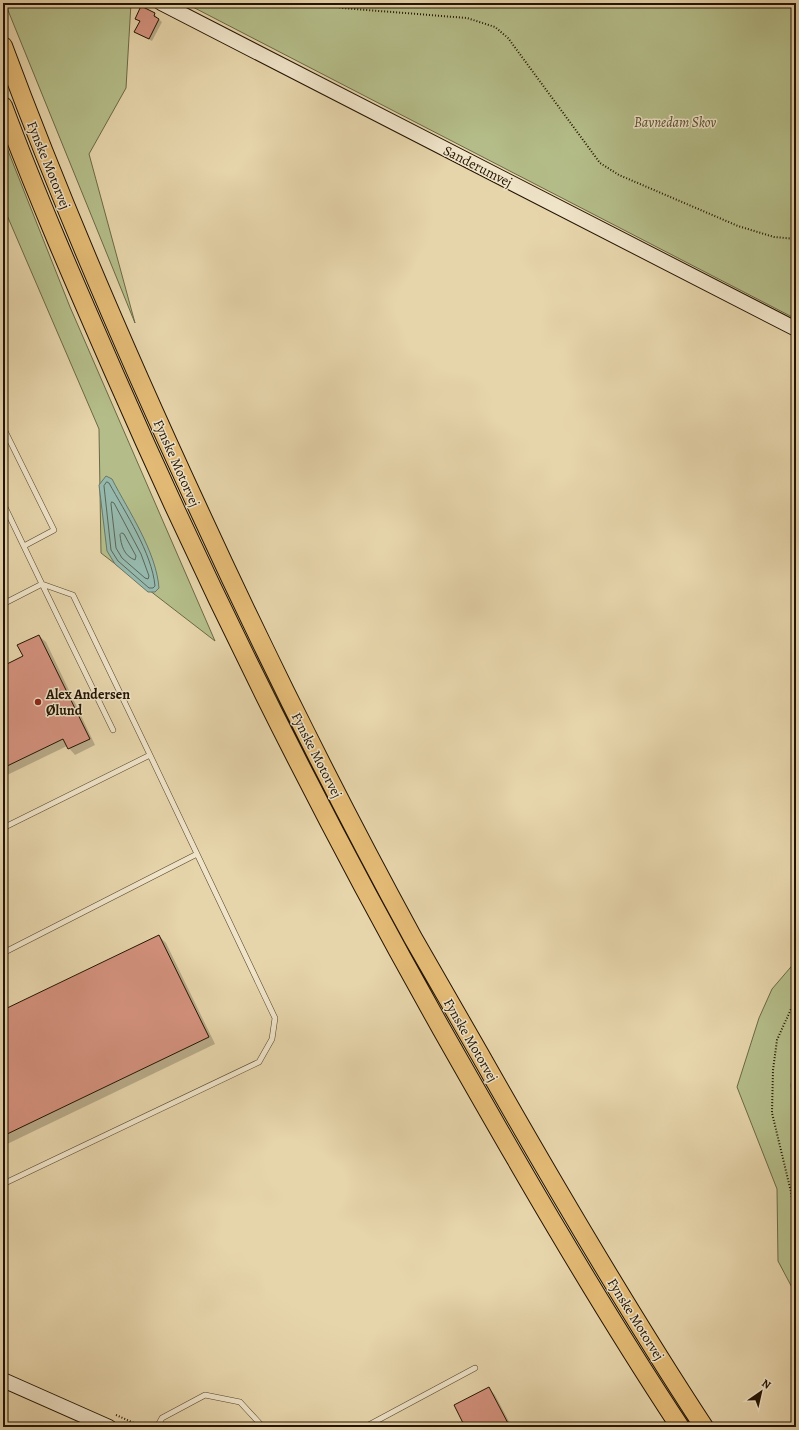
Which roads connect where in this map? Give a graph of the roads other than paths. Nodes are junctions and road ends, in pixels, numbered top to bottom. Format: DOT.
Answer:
graph roads {
  1 [pos="161,3"];
  2 [pos="3,46"];
  3 [pos="3,106"];
  4 [pos="796,329"];
  5 [pos="3,427"];
  6 [pos="3,503"];
  7 [pos="24,546"];
  8 [pos="42,584"];
  9 [pos="3,604"];
  10 [pos="113,730"];
  11 [pos="150,755"];
  12 [pos="3,828"];
  13 [pos="197,854"];
  14 [pos="3,953"];
  15 [pos="3,1184"];
  16 [pos="475,1368"];
  17 [pos="3,1380"];
  18 [pos="109,1427"];
  19 [pos="157,1427"];
  20 [pos="263,1427"];
  21 [pos="365,1427"];
  22 [pos="680,1427"];
  23 [pos="704,1427"];
  1 -- 4 [label="street, Sanderumvej"];
  2 -- 23 [label="highway, Fynske Motorvej"];
  3 -- 22 [label="highway, Fynske Motorvej"];
  5 -- 7 [label="lane"];
  6 -- 7 [label="lane"];
  7 -- 8 [label="lane"];
  8 -- 9 [label="lane"];
  8 -- 10 [label="lane"];
  8 -- 11 [label="lane"];
  11 -- 12 [label="lane"];
  11 -- 13 [label="lane"];
  13 -- 14 [label="lane"];
  13 -- 15 [label="lane"];
  16 -- 21 [label="lane"];
  17 -- 18 [label="street"];
  19 -- 20 [label="lane"];
}
